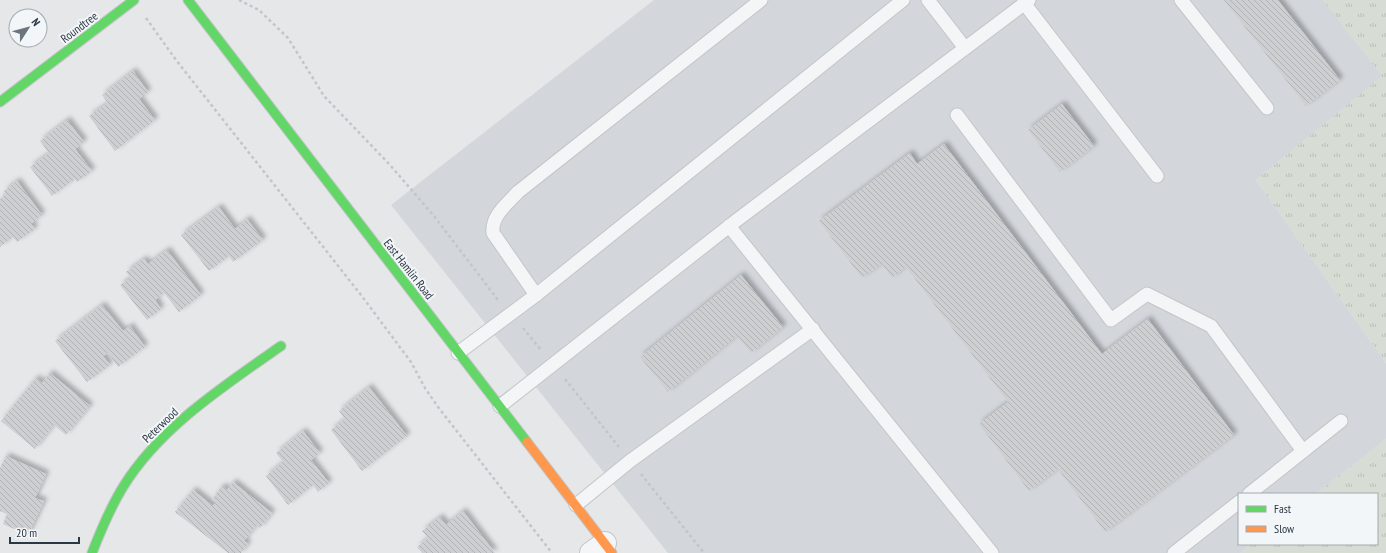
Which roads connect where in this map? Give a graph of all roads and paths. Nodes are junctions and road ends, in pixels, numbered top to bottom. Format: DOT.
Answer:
graph roads {
  1 [pos="134,0"];
  2 [pos="188,0"];
  3 [pos="239,0"];
  4 [pos="761,0"];
  5 [pos="903,0"];
  6 [pos="928,0"];
  7 [pos="1181,0"];
  8 [pos="1026,2"];
  9 [pos="150,24"];
  10 [pos="965,48"];
  11 [pos="0,102"];
  12 [pos="1267,108"];
  13 [pos="957,116"];
  14 [pos="1156,176"];
  15 [pos="729,226"];
  16 [pos="536,295"];
  17 [pos="510,314"];
  18 [pos="813,329"];
  19 [pos="281,346"];
  20 [pos="543,352"];
  21 [pos="458,353"];
  22 [pos="564,378"];
  23 [pos="500,406"];
  24 [pos="1340,421"];
  25 [pos="622,450"];
  26 [pos="1303,451"];
  27 [pos="639,471"];
  28 [pos="1250,493"];
  29 [pos="1238,503"];
  30 [pos="576,505"];
  31 [pos="603,550"];
  32 [pos="92,553"];
  33 [pos="552,553"];
  34 [pos="704,553"];
  35 [pos="992,553"];
  36 [pos="1174,553"];
  1 -- 11 [label="street, Roundtree"];
  2 -- 21 [label="street, East Hamlin Road"];
  3 -- 17 [label="path"];
  4 -- 16 [label="lane"];
  5 -- 16 [label="lane"];
  6 -- 10 [label="lane"];
  7 -- 12 [label="lane"];
  8 -- 10 [label="lane"];
  8 -- 14 [label="lane"];
  9 -- 33 [label="path"];
  10 -- 15 [label="lane"];
  13 -- 26 [label="lane"];
  15 -- 18 [label="lane"];
  15 -- 23 [label="lane"];
  16 -- 17 [label="lane"];
  17 -- 20 [label="path"];
  17 -- 21 [label="lane"];
  18 -- 30 [label="lane"];
  18 -- 35 [label="lane"];
  19 -- 32 [label="street, Peterwood"];
  21 -- 23 [label="street, East Hamlin Road"];
  22 -- 25 [label="path"];
  23 -- 30 [label="street, East Hamlin Road"];
  24 -- 26 [label="lane"];
  26 -- 28 [label="lane"];
  27 -- 34 [label="path"];
  29 -- 36 [label="lane"];
  30 -- 31 [label="street, East Hamlin Road"];
}
